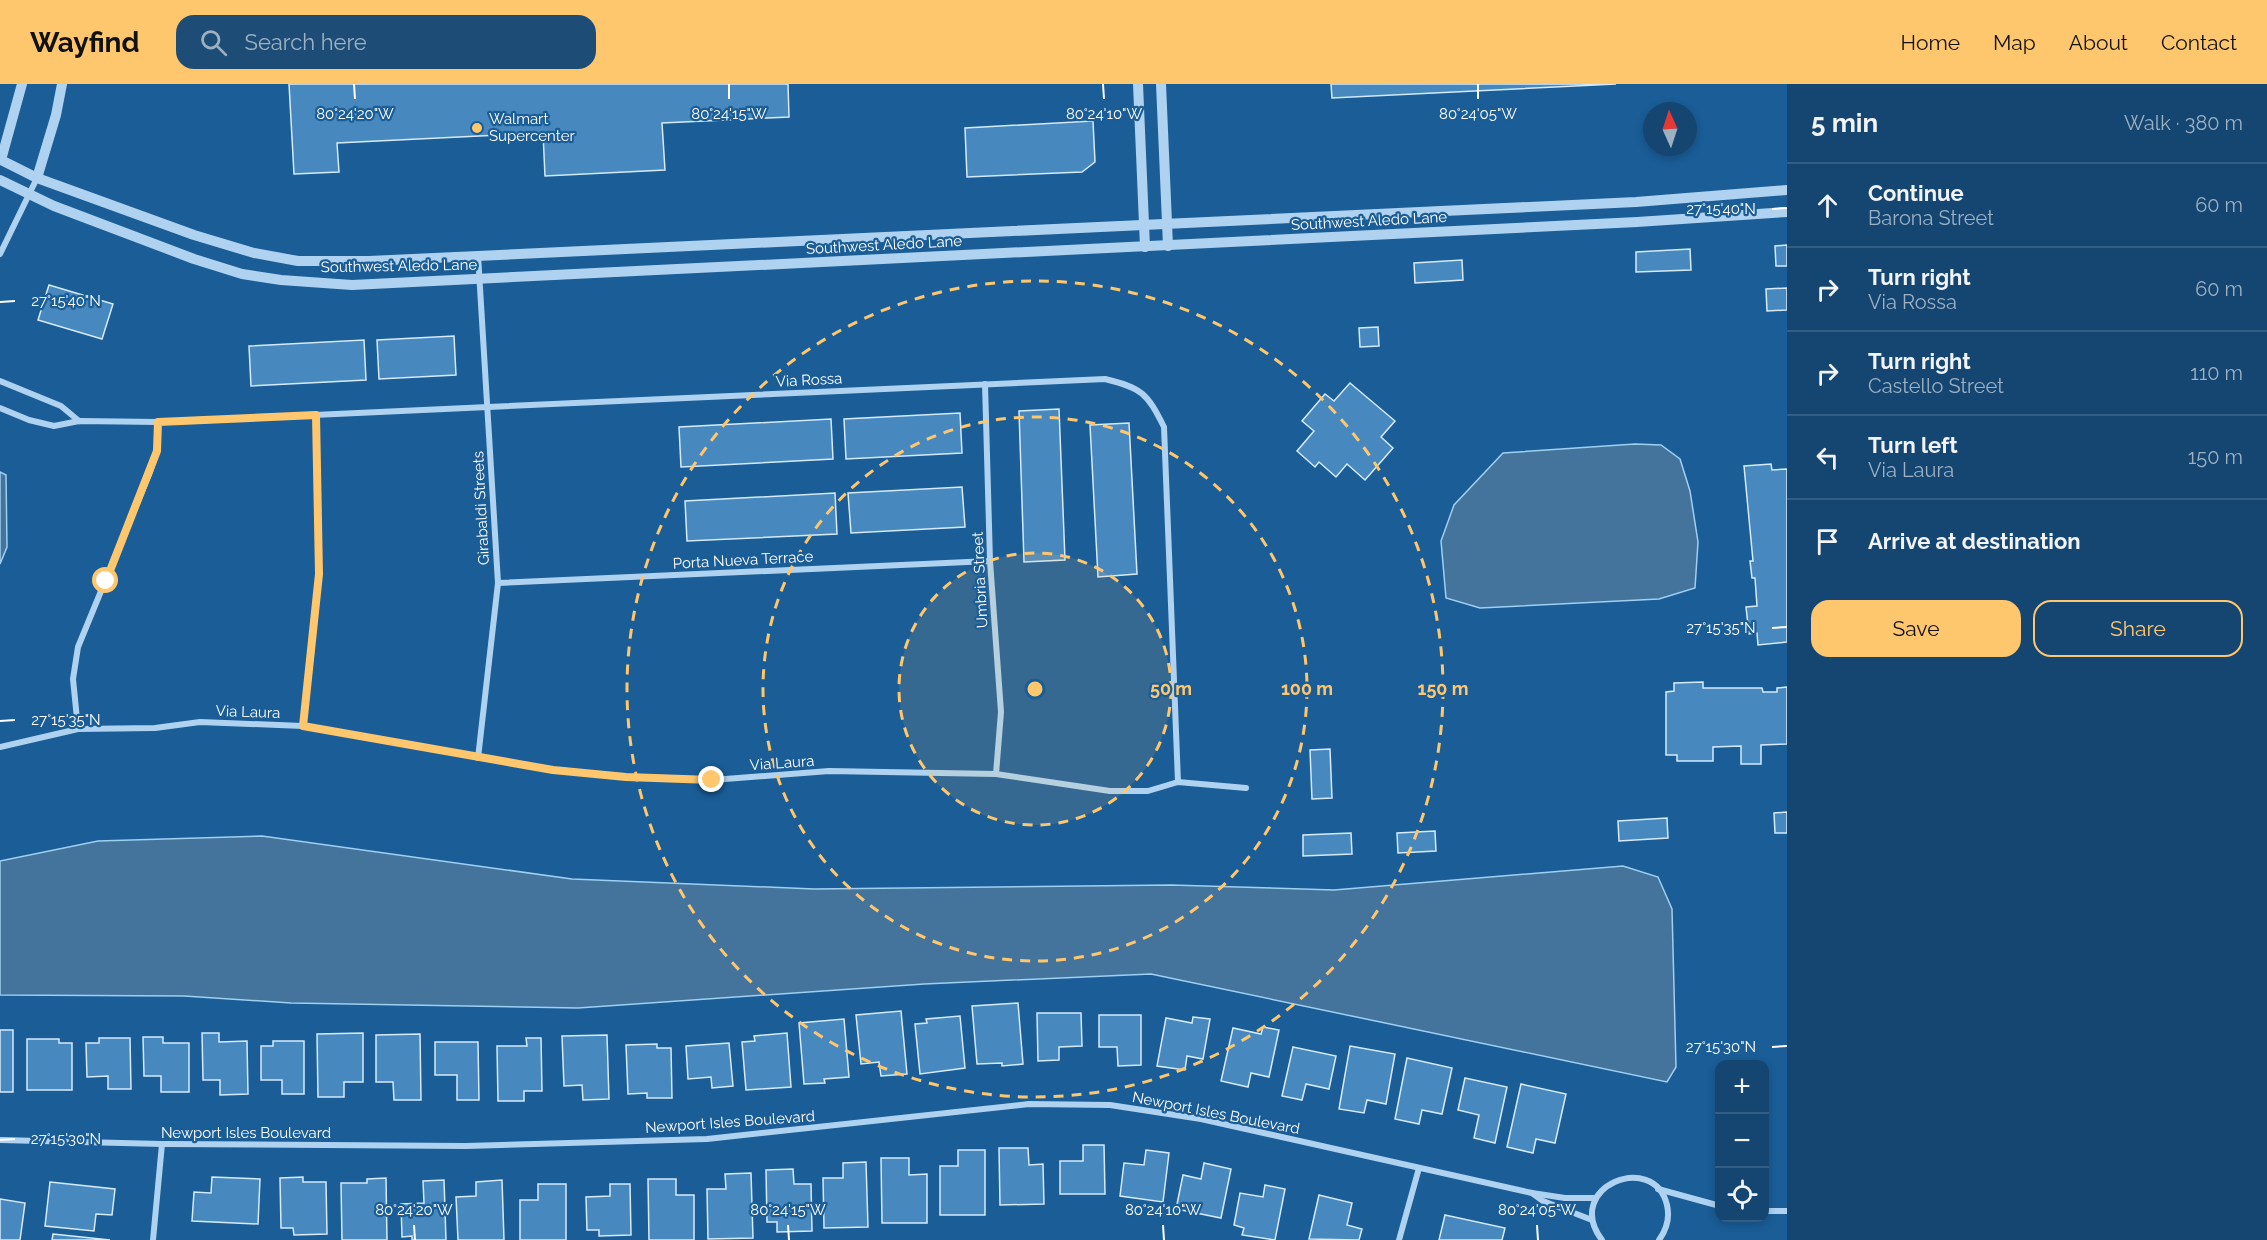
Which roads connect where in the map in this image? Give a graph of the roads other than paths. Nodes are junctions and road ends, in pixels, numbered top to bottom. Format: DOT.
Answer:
graph roads {
  1 [pos="22,84"];
  2 [pos="62,84"];
  3 [pos="1138,84"];
  4 [pos="1161,84"];
  5 [pos="1,161"];
  6 [pos="37,178"];
  7 [pos="0,180"];
  8 [pos="1787,190"];
  9 [pos="30,194"];
  10 [pos="1787,212"];
  11 [pos="1166,223"];
  12 [pos="1144,224"];
  13 [pos="1168,246"];
  14 [pos="1145,247"];
  15 [pos="0,254"];
  16 [pos="478,255"];
  17 [pos="479,280"];
  18 [pos="0,381"];
  19 [pos="985,384"];
  20 [pos="488,407"];
  21 [pos="0,408"];
  22 [pos="316,415"];
  23 [pos="79,421"];
  24 [pos="158,422"];
  25 [pos="990,561"];
  26 [pos="498,583"];
  27 [pos="303,726"];
  28 [pos="78,729"];
  29 [pos="0,747"];
  30 [pos="478,758"];
  31 [pos="996,774"];
  32 [pos="1178,782"];
  33 [pos="1246,788"];
  34 [pos="0,1140"];
  35 [pos="162,1144"];
  36 [pos="1419,1168"];
  37 [pos="1658,1189"];
  38 [pos="1532,1193"];
  39 [pos="1596,1198"];
  40 [pos="1715,1205"];
  41 [pos="1769,1211"];
  42 [pos="1787,1211"];
  43 [pos="1592,1220"];
  44 [pos="153,1240"];
  45 [pos="1399,1240"];
  46 [pos="1602,1240"];
  47 [pos="1659,1240"];
  1 -- 5 [label="street"];
  2 -- 6 [label="street"];
  3 -- 12 [label="street"];
  4 -- 11 [label="street"];
  5 -- 6 [label="street, Southwest Aledo Lane"];
  6 -- 9 [label="street"];
  6 -- 16 [label="street, Southwest Aledo Lane"];
  7 -- 9 [label="street, Southwest Aledo Lane"];
  8 -- 11 [label="street, Southwest Aledo Lane"];
  9 -- 15 [label="street"];
  9 -- 17 [label="street, Southwest Aledo Lane"];
  10 -- 13 [label="street, Southwest Aledo Lane"];
  11 -- 12 [label="street, Southwest Aledo Lane"];
  11 -- 13 [label="street"];
  12 -- 14 [label="street"];
  12 -- 16 [label="street, Southwest Aledo Lane"];
  13 -- 14 [label="street, Southwest Aledo Lane"];
  14 -- 17 [label="street, Southwest Aledo Lane"];
  16 -- 17 [label="street, Girabaldi Streets"];
  17 -- 20 [label="street, Girabaldi Streets"];
  18 -- 23 [label="street"];
  19 -- 20 [label="street, Via Rossa"];
  19 -- 25 [label="street, Umbria Street"];
  19 -- 32 [label="street, Via Rossa"];
  20 -- 22 [label="street, Via Rossa"];
  20 -- 26 [label="street, Girabaldi Streets"];
  21 -- 23 [label="street, Via Rossa"];
  22 -- 24 [label="street, Via Rossa"];
  22 -- 27 [label="street"];
  23 -- 24 [label="street, Via Rossa"];
  24 -- 28 [label="street"];
  25 -- 26 [label="street, Porta Nueva Terrace"];
  25 -- 31 [label="street, Umbria Street"];
  26 -- 30 [label="street, Girabaldi Streets"];
  27 -- 28 [label="street, Via Laura"];
  27 -- 30 [label="street, Via Laura"];
  28 -- 29 [label="street, Via Laura"];
  30 -- 31 [label="street, Via Laura"];
  31 -- 32 [label="street, Via Laura"];
  32 -- 33 [label="street, Via Laura"];
  34 -- 35 [label="street, Newport Isles Boulevard"];
  35 -- 36 [label="street, Newport Isles Boulevard"];
  35 -- 44 [label="street"];
  36 -- 38 [label="street, Newport Isles Boulevard"];
  36 -- 45 [label="street"];
  37 -- 39 [label="street"];
  37 -- 40 [label="street"];
  37 -- 47 [label="street"];
  38 -- 39 [label="street, Newport Isles Boulevard"];
  38 -- 43 [label="street, Newport Isles Boulevard"];
  39 -- 43 [label="street"];
  41 -- 42 [label="street"];
  43 -- 46 [label="street"];
}
